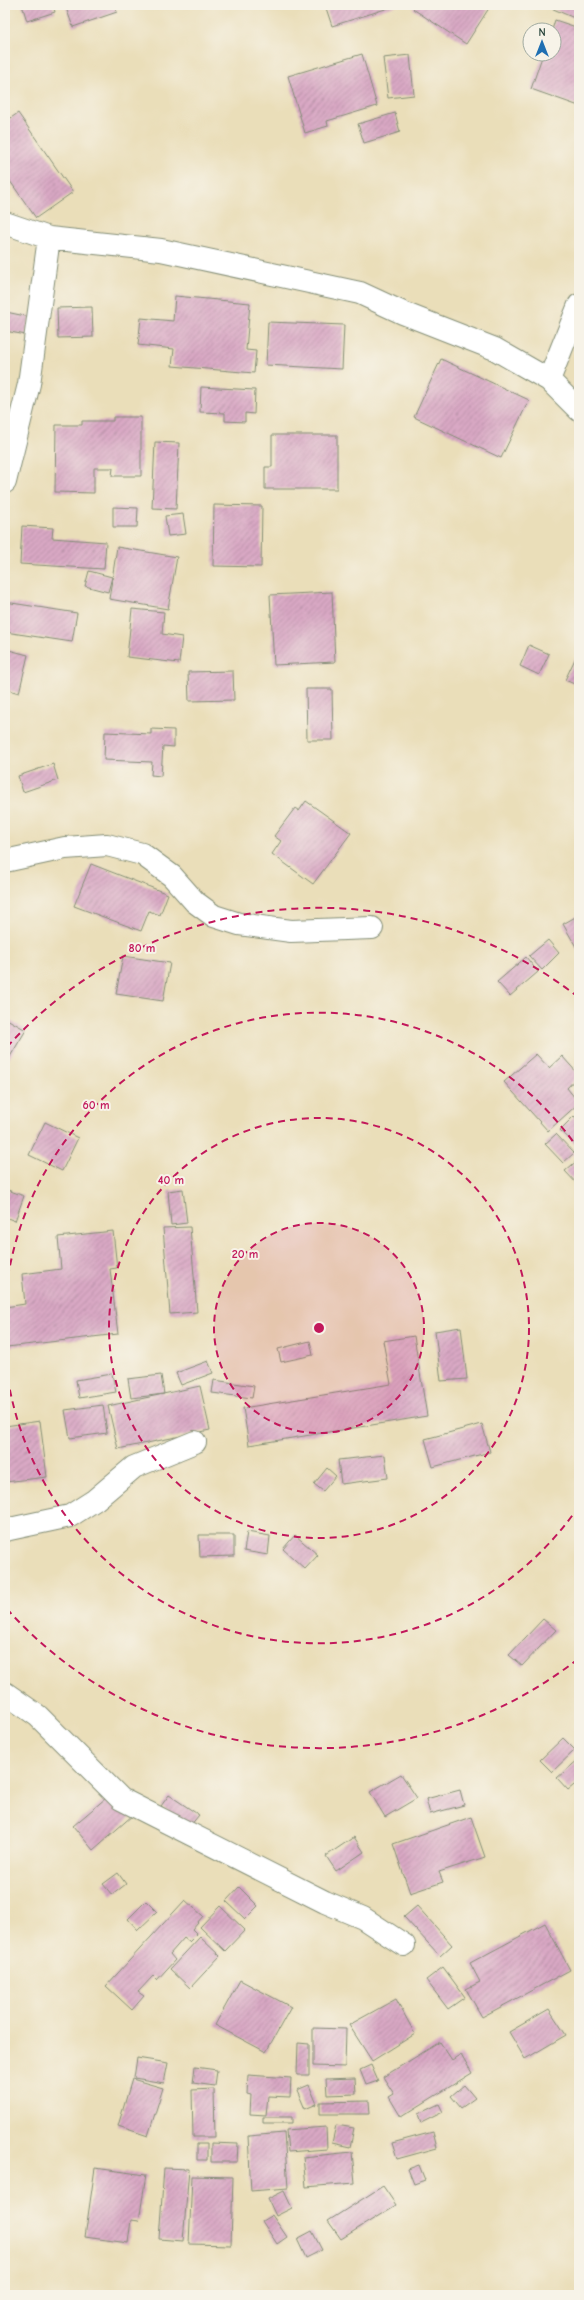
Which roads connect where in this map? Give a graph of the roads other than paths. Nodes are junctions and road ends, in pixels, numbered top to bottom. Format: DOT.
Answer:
graph roads {
  1 [pos="5,223"];
  2 [pos="49,238"];
  3 [pos="579,305"];
  4 [pos="549,380"];
  5 [pos="579,410"];
  6 [pos="5,482"];
  7 [pos="5,862"];
  8 [pos="372,928"];
  9 [pos="195,1442"];
  10 [pos="5,1530"];
  11 [pos="5,1693"];
  12 [pos="404,1945"];
  1 -- 2 [label="street"];
  2 -- 4 [label="street"];
  2 -- 6 [label="street"];
  3 -- 4 [label="street"];
  4 -- 5 [label="street"];
  7 -- 8 [label="street"];
  9 -- 10 [label="street"];
  11 -- 12 [label="street"];
}
